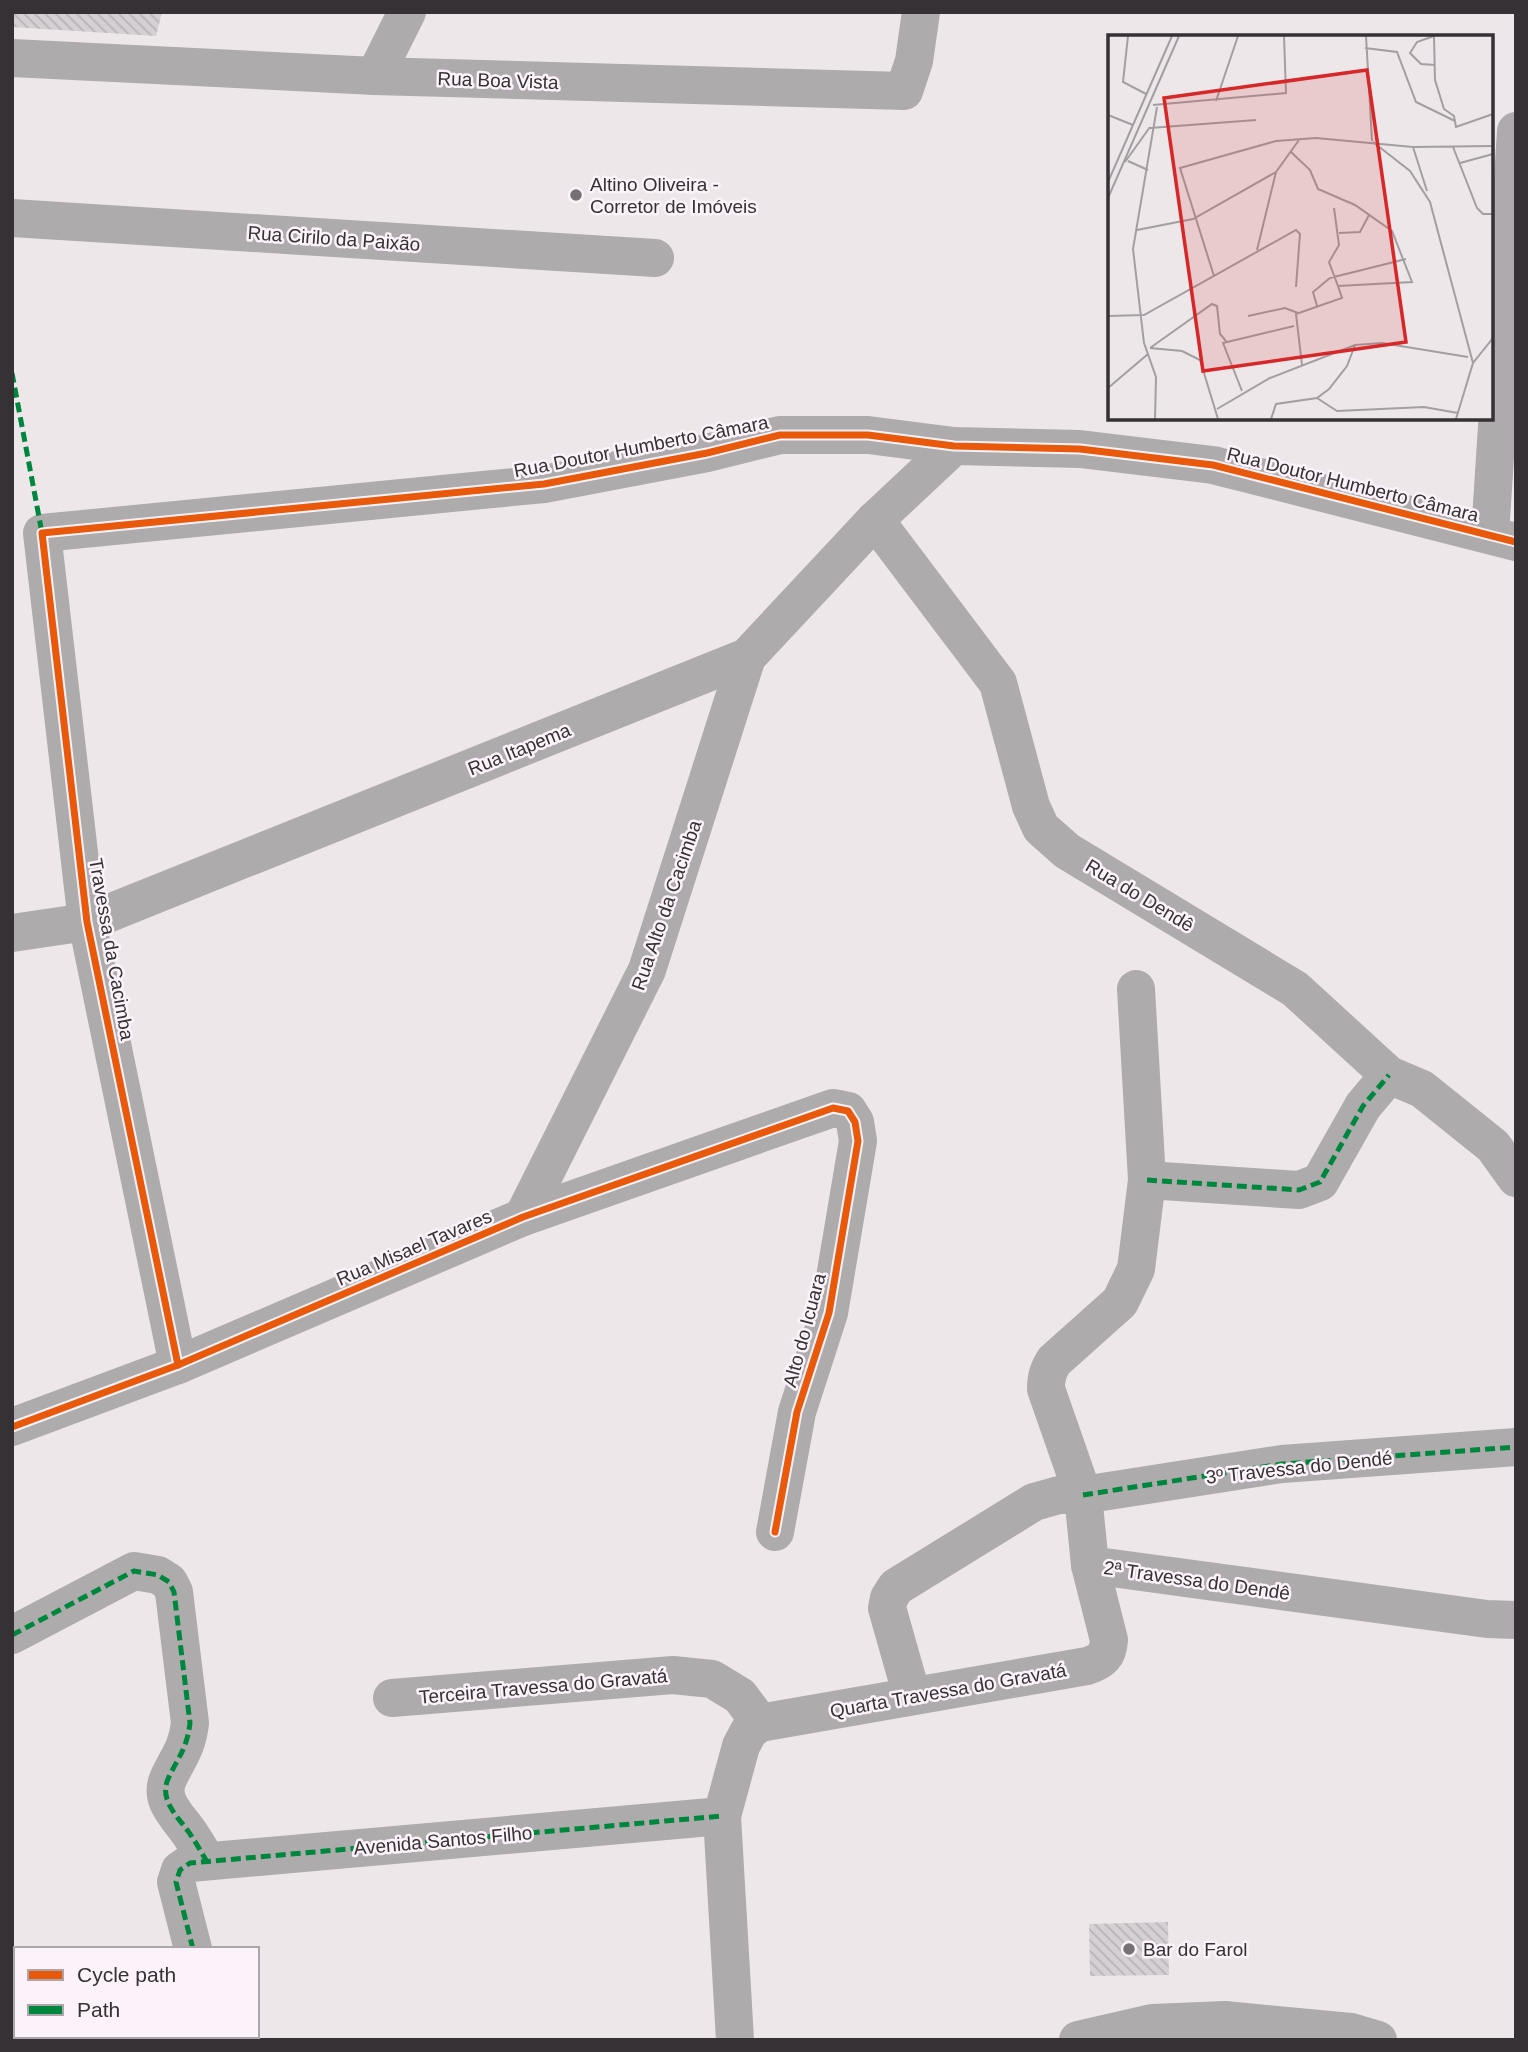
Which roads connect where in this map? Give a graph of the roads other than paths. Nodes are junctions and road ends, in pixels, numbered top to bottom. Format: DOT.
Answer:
graph roads {
  1 [pos="407,12"];
  2 [pos="921,12"];
  3 [pos="12,58"];
  4 [pos="374,76"];
  5 [pos="1516,131"];
  6 [pos="12,218"];
  7 [pos="655,258"];
  8 [pos="954,446"];
  9 [pos="875,520"];
  10 [pos="42,533"];
  11 [pos="1507,545"];
  12 [pos="747,657"];
  13 [pos="87,922"];
  14 [pos="12,933"];
  15 [pos="1136,989"];
  16 [pos="1389,1075"];
  17 [pos="833,1108"];
  18 [pos="1516,1178"];
  19 [pos="1147,1180"];
  20 [pos="523,1217"];
  21 [pos="178,1365"];
  22 [pos="12,1427"];
  23 [pos="1516,1447"];
  24 [pos="1083,1495"];
  25 [pos="775,1532"];
  26 [pos="1090,1565"];
  27 [pos="1516,1620"];
  28 [pos="12,1635"];
  29 [pos="912,1696"];
  30 [pos="392,1698"];
  31 [pos="760,1723"];
  32 [pos="722,1816"];
  33 [pos="206,1860"];
  34 [pos="192,1947"];
  35 [pos="1147,2032"];
  36 [pos="735,2040"];
  37 [pos="1078,2040"];
  38 [pos="1378,2040"];
  1 -- 4 [label="street"];
  2 -- 4 [label="street, Rua Boa Vista"];
  3 -- 4 [label="street, Rua Boa Vista"];
  5 -- 11 [label="street"];
  6 -- 7 [label="street, Rua Cirilo da Paixão"];
  8 -- 9 [label="street, Rua Itapema"];
  8 -- 10 [label="street, Rua Doutor Humberto Câmara"];
  8 -- 11 [label="street, Rua Doutor Humberto Câmara"];
  9 -- 12 [label="street, Rua Itapema"];
  9 -- 16 [label="street, Rua do Dendê"];
  10 -- 13 [label="street, Travessa da Cacimba"];
  12 -- 13 [label="street, Rua Itapema"];
  12 -- 20 [label="street, Rua Alto da Cacimba"];
  13 -- 14 [label="street, Rua Itapema"];
  13 -- 21 [label="street, Travessa da Cacimba"];
  15 -- 19 [label="street"];
  16 -- 18 [label="street, Rua do Dendê"];
  16 -- 19 [label="street"];
  17 -- 20 [label="street, Rua Misael Tavares"];
  17 -- 25 [label="street, Alto do Icuara"];
  19 -- 24 [label="street, 2ª Travessa do Dendê"];
  20 -- 21 [label="street, Rua Misael Tavares"];
  21 -- 22 [label="street, Rua Misael Tavares"];
  23 -- 24 [label="street, 3º Travessa do Dendé"];
  24 -- 26 [label="street, 2ª Travessa do Dendê"];
  24 -- 29 [label="street, 3º Travessa do Dendé"];
  26 -- 27 [label="street, 2ª Travessa do Dendê"];
  26 -- 29 [label="street, Quarta Travessa do Gravatá"];
  28 -- 33 [label="street"];
  29 -- 31 [label="street, Quarta Travessa do Gravatá"];
  30 -- 31 [label="street, Terceira Travessa do Gravatá"];
  31 -- 32 [label="street"];
  32 -- 33 [label="street, Avenida Santos Filho"];
  32 -- 36 [label="street"];
  33 -- 34 [label="street, Avenida Santos Filho"];
  35 -- 37 [label="street"];
  35 -- 38 [label="street"];
}
